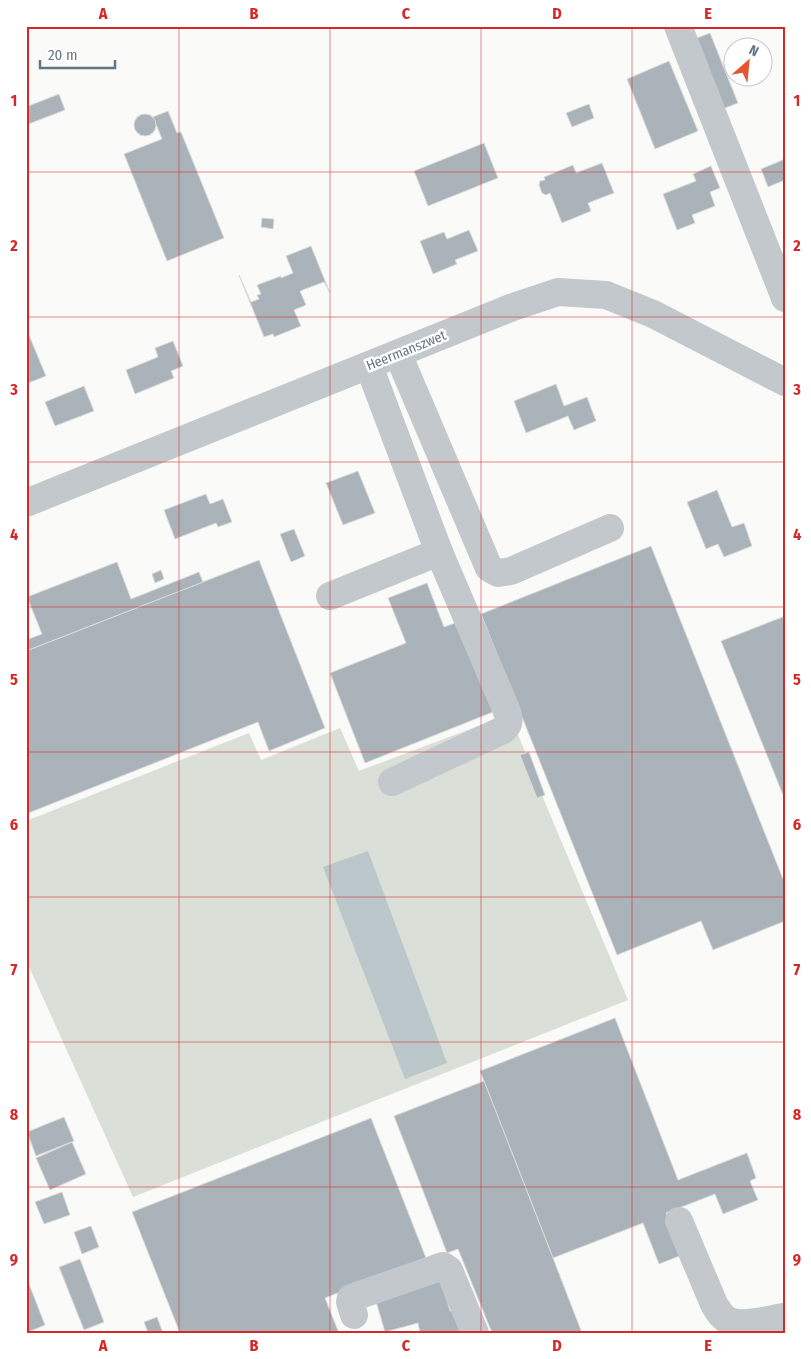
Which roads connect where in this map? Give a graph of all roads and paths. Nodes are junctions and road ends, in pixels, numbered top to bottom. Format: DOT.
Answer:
graph roads {
  1 [pos="678,26"];
  2 [pos="785,298"];
  3 [pos="398,354"];
  4 [pos="368,366"];
  5 [pos="785,382"];
  6 [pos="26,503"];
  7 [pos="610,528"];
  8 [pos="439,552"];
  9 [pos="330,596"];
  10 [pos="392,782"];
  11 [pos="679,1221"];
  12 [pos="354,1315"];
  13 [pos="785,1318"];
  14 [pos="475,1333"];
  1 -- 2 [label="street"];
  3 -- 4 [label="street, Heermanszwet"];
  3 -- 5 [label="street, Heermanszwet"];
  3 -- 7 [label="street"];
  4 -- 6 [label="street, Heermanszwet"];
  4 -- 8 [label="street"];
  8 -- 9 [label="street"];
  8 -- 10 [label="street"];
  11 -- 13 [label="street"];
  12 -- 14 [label="street"];
}
